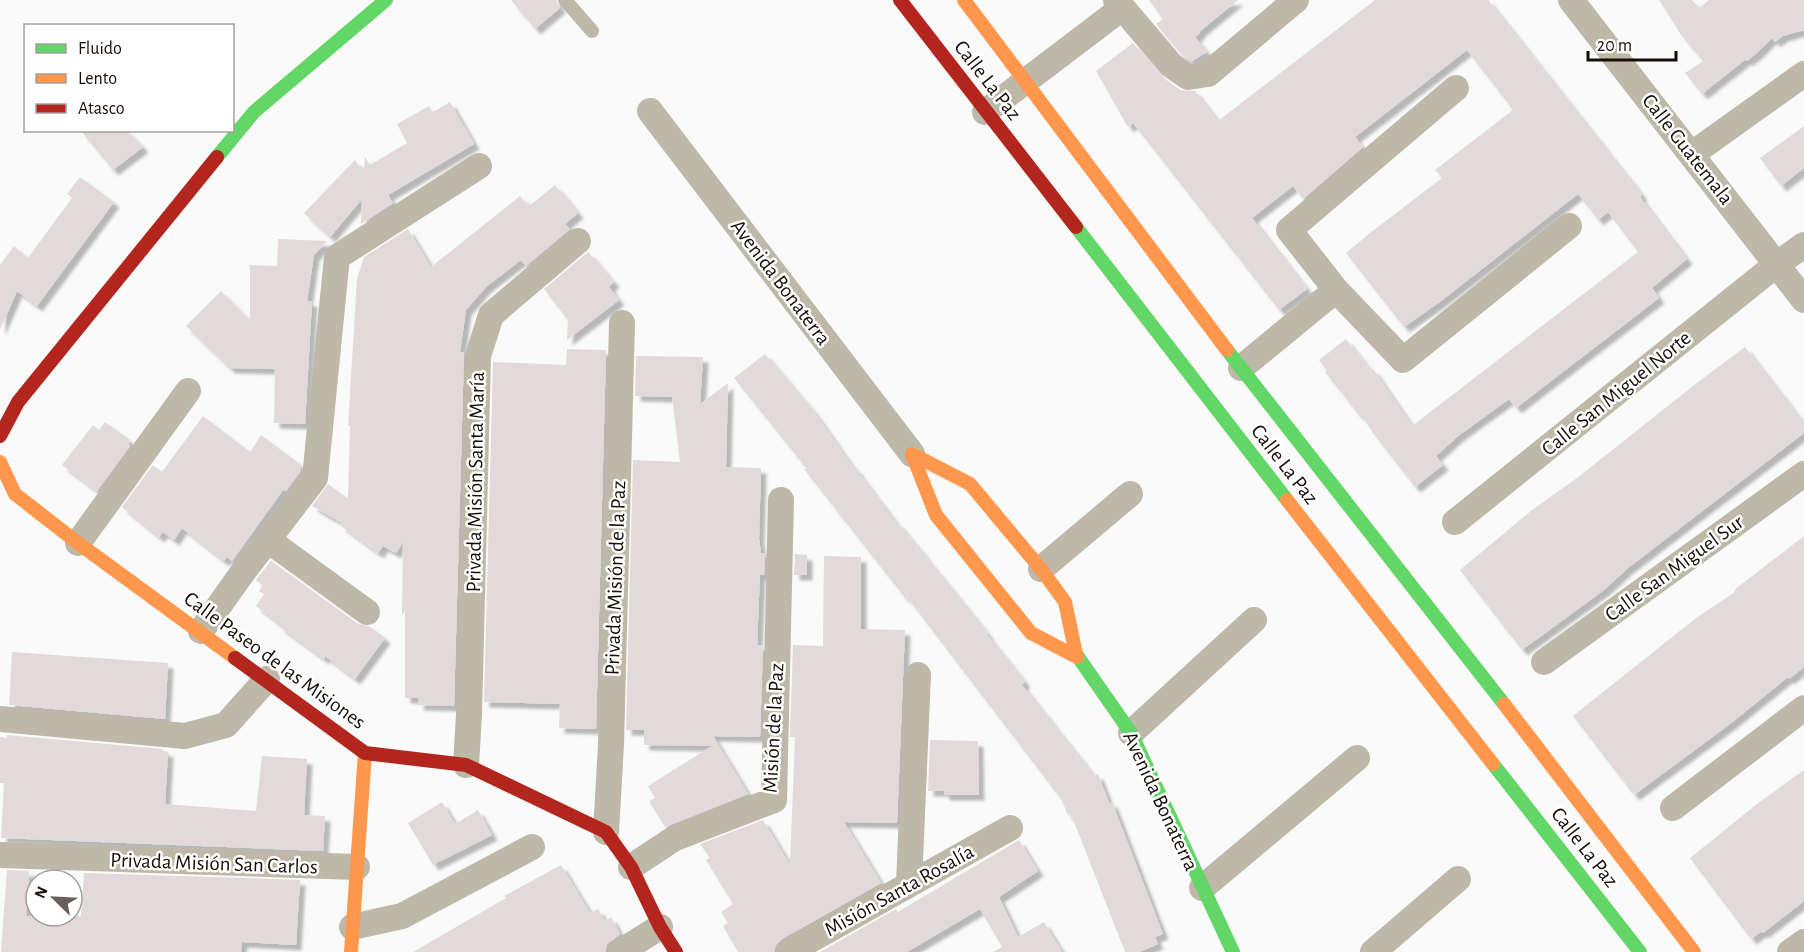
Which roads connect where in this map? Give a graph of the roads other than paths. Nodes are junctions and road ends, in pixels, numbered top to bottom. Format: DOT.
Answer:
graph roads {
  1 [pos="386,0"];
  2 [pos="565,0"];
  3 [pos="900,0"];
  4 [pos="964,0"];
  5 [pos="1296,0"];
  6 [pos="1581,3"];
  7 [pos="1119,4"];
  8 [pos="592,31"];
  9 [pos="1804,74"];
  10 [pos="1025,81"];
  11 [pos="1456,88"];
  12 [pos="650,111"];
  13 [pos="986,112"];
  14 [pos="1692,154"];
  15 [pos="479,165"];
  16 [pos="1569,226"];
  17 [pos="578,241"];
  18 [pos="1804,245"];
  19 [pos="1777,264"];
  20 [pos="1336,290"];
  21 [pos="1804,300"];
  22 [pos="622,323"];
  23 [pos="1241,368"];
  24 [pos="188,391"];
  25 [pos="0,436"];
  26 [pos="912,454"];
  27 [pos="0,462"];
  28 [pos="1804,474"];
  29 [pos="1130,494"];
  30 [pos="781,500"];
  31 [pos="1455,522"];
  32 [pos="268,540"];
  33 [pos="78,543"];
  34 [pos="1041,569"];
  35 [pos="1432,609"];
  36 [pos="367,612"];
  37 [pos="1254,620"];
  38 [pos="201,631"];
  39 [pos="1395,639"];
  40 [pos="1077,657"];
  41 [pos="1544,662"];
  42 [pos="918,675"];
  43 [pos="267,679"];
  44 [pos="1804,708"];
  45 [pos="0,719"];
  46 [pos="1131,733"];
  47 [pos="365,753"];
  48 [pos="1356,758"];
  49 [pos="466,765"];
  50 [pos="1673,808"];
  51 [pos="1010,828"];
  52 [pos="606,832"];
  53 [pos="532,847"];
  54 [pos="0,855"];
  55 [pos="357,867"];
  56 [pos="631,867"];
  57 [pos="1458,879"];
  58 [pos="909,884"];
  59 [pos="1202,888"];
  60 [pos="660,927"];
  61 [pos="351,940"];
  62 [pos="1804,942"];
  63 [pos="620,952"];
  64 [pos="676,952"];
  65 [pos="789,952"];
  66 [pos="1233,952"];
  67 [pos="1373,952"];
  68 [pos="1640,952"];
  69 [pos="1695,952"];
  70 [pos="1790,952"];
  1 -- 25 [label="street"];
  2 -- 8 [label="lane"];
  3 -- 13 [label="street, Calle La Paz"];
  4 -- 10 [label="street, Calle La Paz"];
  5 -- 7 [label="street"];
  6 -- 14 [label="street, Calle Guatemala"];
  7 -- 10 [label="street"];
  9 -- 14 [label="street"];
  10 -- 13 [label="street"];
  10 -- 23 [label="street, Calle La Paz"];
  11 -- 20 [label="street"];
  12 -- 26 [label="street, Avenida Bonaterra"];
  13 -- 39 [label="street, Calle La Paz"];
  14 -- 19 [label="street, Calle Guatemala"];
  15 -- 32 [label="street"];
  16 -- 20 [label="street"];
  17 -- 49 [label="street, Privada Misión Santa María"];
  18 -- 19 [label="street, Calle San Miguel Norte"];
  19 -- 21 [label="street, Calle Guatemala"];
  19 -- 31 [label="street, Calle San Miguel Norte"];
  20 -- 23 [label="street"];
  22 -- 52 [label="street, Privada Misión de la Paz"];
  23 -- 35 [label="street, Calle La Paz"];
  24 -- 33 [label="street"];
  26 -- 34 [label="street, Avenida Bonaterra"];
  26 -- 40 [label="street, Avenida Bonaterra"];
  27 -- 33 [label="street, Calle Paseo de las Misiones"];
  28 -- 41 [label="street, Calle San Miguel Sur"];
  29 -- 34 [label="street"];
  30 -- 56 [label="street, Misión de la Paz"];
  32 -- 36 [label="street"];
  32 -- 38 [label="street"];
  33 -- 38 [label="street, Calle Paseo de las Misiones"];
  34 -- 40 [label="street, Avenida Bonaterra"];
  35 -- 39 [label="street"];
  35 -- 69 [label="street, Calle La Paz"];
  37 -- 46 [label="street"];
  38 -- 43 [label="street, Calle Paseo de las Misiones"];
  39 -- 68 [label="street, Calle La Paz"];
  40 -- 46 [label="street, Avenida Bonaterra"];
  42 -- 58 [label="street"];
  43 -- 45 [label="street"];
  43 -- 47 [label="street, Calle Paseo de las Misiones"];
  44 -- 50 [label="street"];
  46 -- 59 [label="street, Avenida Bonaterra"];
  47 -- 49 [label="street, Calle Paseo de las Misiones"];
  47 -- 55 [label="street"];
  48 -- 59 [label="street"];
  49 -- 52 [label="street, Calle Paseo de las Misiones"];
  51 -- 58 [label="street, Misión Santa Rosalía"];
  52 -- 56 [label="street, Calle Paseo de las Misiones"];
  53 -- 61 [label="street"];
  54 -- 55 [label="street, Privada Misión San Carlos"];
  55 -- 61 [label="street"];
  56 -- 60 [label="street, Calle Paseo de las Misiones"];
  57 -- 67 [label="street"];
  58 -- 65 [label="street, Misión Santa Rosalía"];
  59 -- 66 [label="street, Avenida Bonaterra"];
  60 -- 63 [label="street"];
  60 -- 64 [label="street, Calle Paseo de las Misiones"];
  62 -- 70 [label="street"];
}
